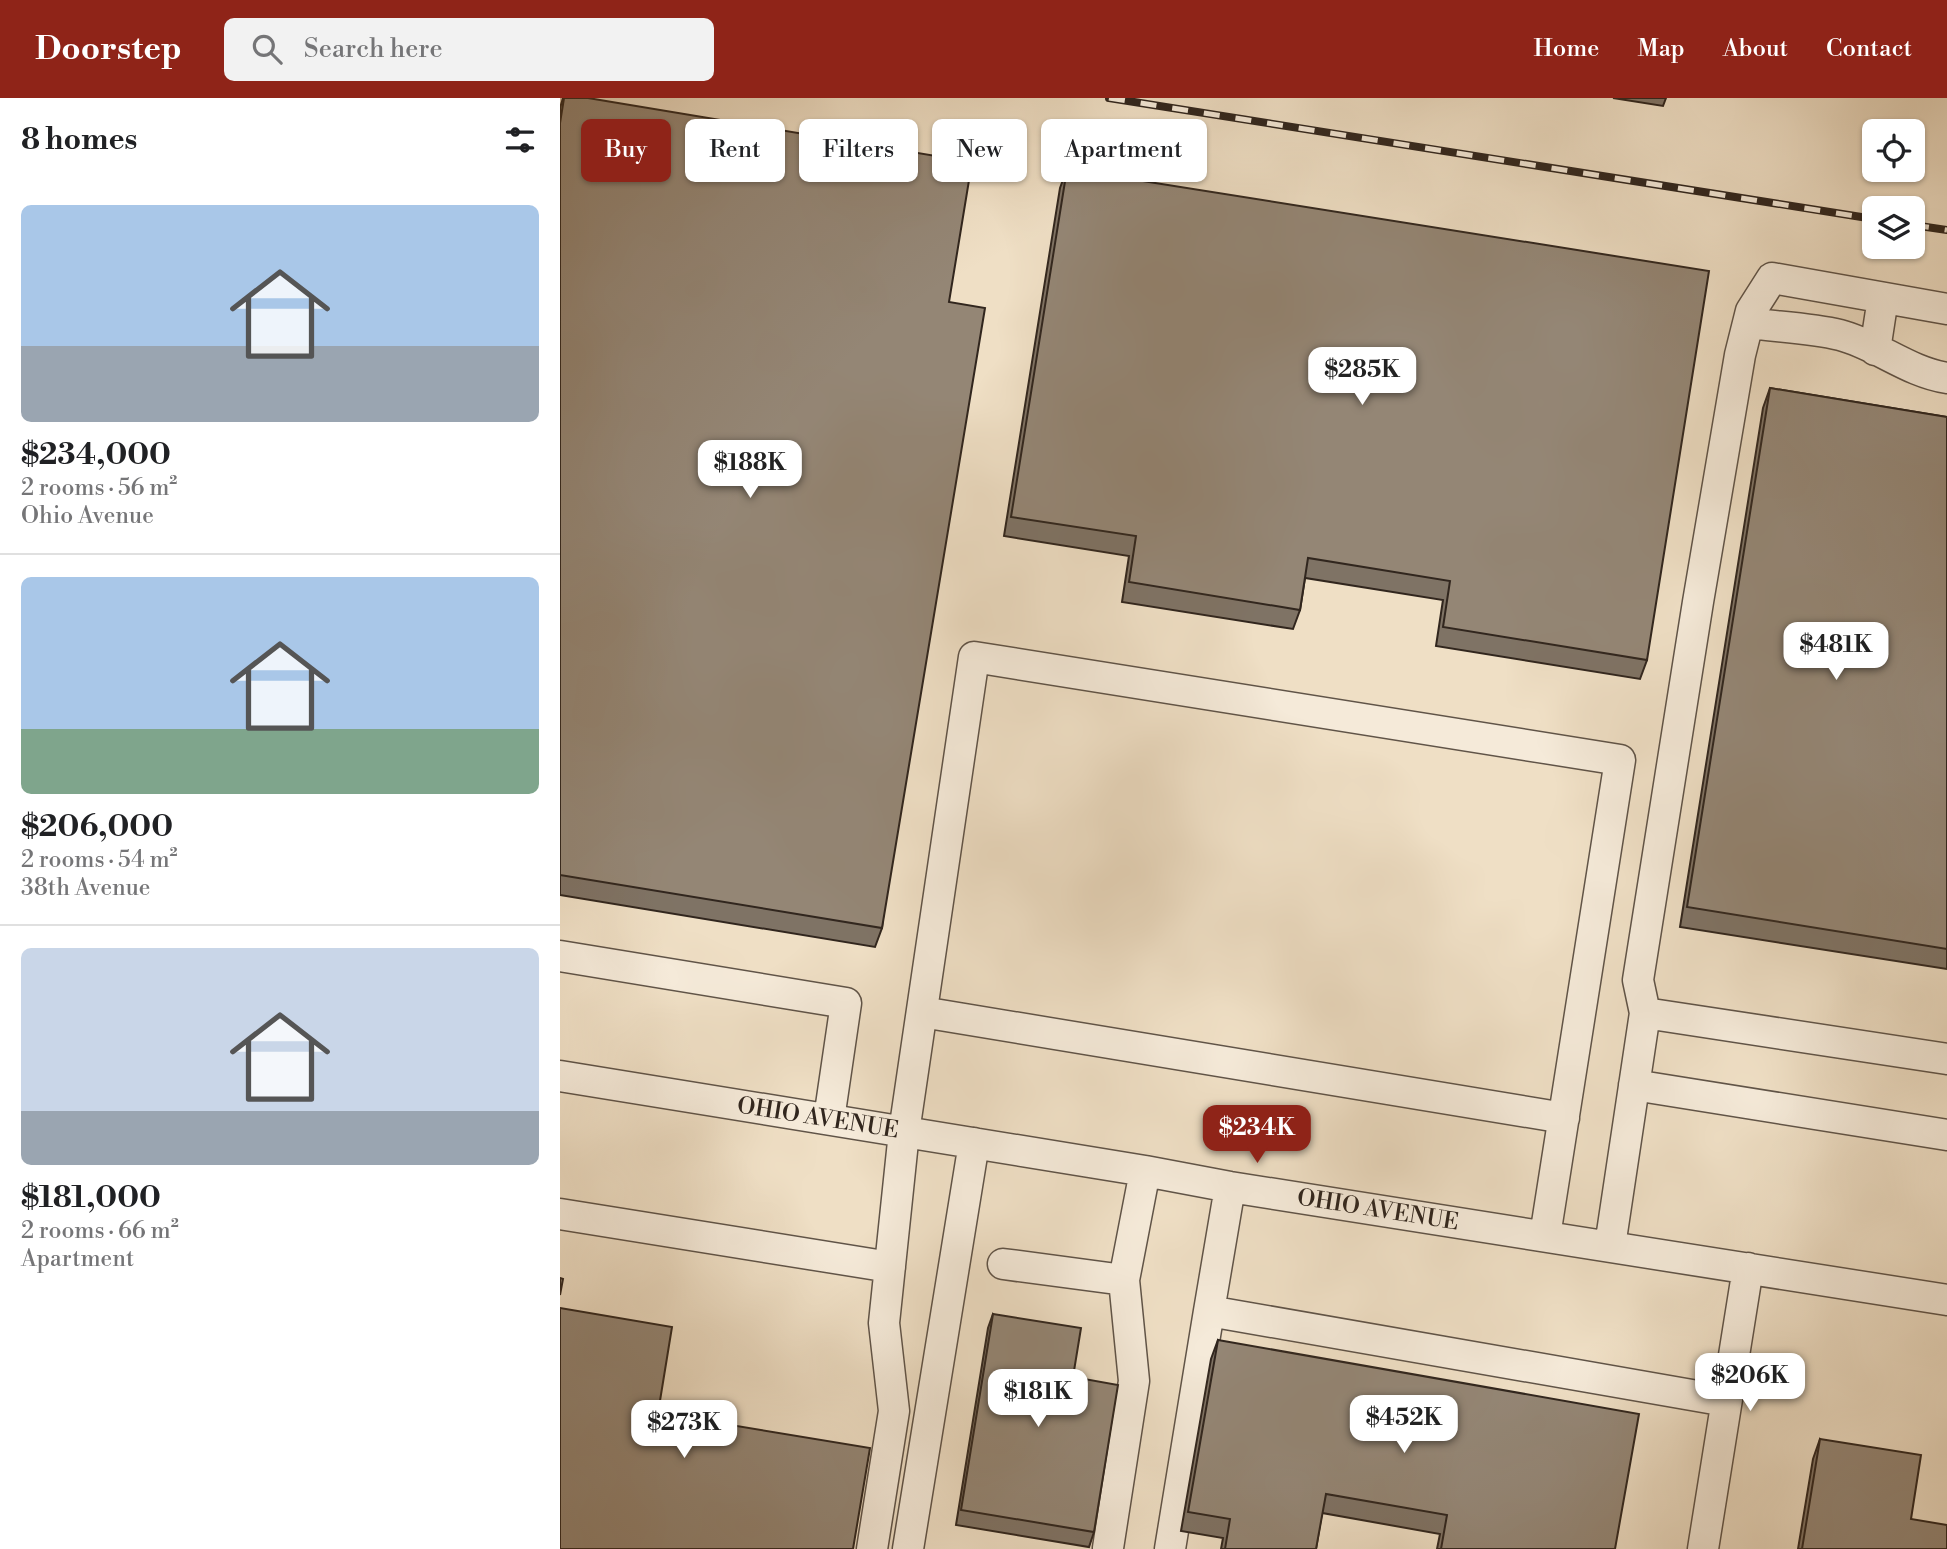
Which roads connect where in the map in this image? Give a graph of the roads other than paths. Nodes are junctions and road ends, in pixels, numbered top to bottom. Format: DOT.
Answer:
graph roads {
  1 [pos="1883,298"];
  2 [pos="1947,309"];
  3 [pos="1748,323"];
  4 [pos="1875,350"];
  5 [pos="1947,378"];
  6 [pos="560,956"];
  7 [pos="922,1012"];
  8 [pos="1645,1013"];
  9 [pos="1947,1059"];
  10 [pos="560,1076"];
  11 [pos="1634,1085"];
  12 [pos="1564,1118"];
  13 [pos="829,1119"];
  14 [pos="904,1132"];
  15 [pos="1947,1135"];
  16 [pos="974,1143"];
  17 [pos="1145,1171"];
  18 [pos="1230,1187"];
  19 [pos="560,1214"];
  20 [pos="1545,1236"];
  21 [pos="1610,1246"];
  22 [pos="1003,1264"];
  23 [pos="890,1267"];
  24 [pos="1748,1268"];
  25 [pos="1124,1280"];
  26 [pos="1947,1300"];
  27 [pos="1209,1311"];
  28 [pos="1727,1401"];
  29 [pos="1108,1548"];
  30 [pos="872,1549"];
  31 [pos="908,1549"];
  32 [pos="1170,1549"];
  33 [pos="1703,1549"];
  1 -- 2 [label="street"];
  1 -- 3 [label="street"];
  1 -- 4 [label="street"];
  3 -- 4 [label="street"];
  3 -- 8 [label="street"];
  4 -- 5 [label="street"];
  6 -- 13 [label="street"];
  7 -- 12 [label="street"];
  7 -- 12 [label="street"];
  7 -- 14 [label="street"];
  8 -- 9 [label="street"];
  8 -- 11 [label="street"];
  10 -- 13 [label="street, OHIO AVENUE"];
  11 -- 15 [label="street"];
  11 -- 21 [label="street"];
  12 -- 20 [label="street"];
  13 -- 14 [label="street, OHIO AVENUE"];
  14 -- 16 [label="street, OHIO AVENUE"];
  14 -- 23 [label="street"];
  16 -- 17 [label="street, OHIO AVENUE"];
  16 -- 31 [label="street"];
  17 -- 18 [label="street, OHIO AVENUE"];
  17 -- 25 [label="street"];
  18 -- 20 [label="street, OHIO AVENUE"];
  18 -- 27 [label="street"];
  19 -- 23 [label="street"];
  20 -- 21 [label="street, OHIO AVENUE"];
  21 -- 24 [label="street, OHIO AVENUE"];
  22 -- 25 [label="street"];
  23 -- 30 [label="street"];
  24 -- 26 [label="street, OHIO AVENUE"];
  24 -- 28 [label="street"];
  25 -- 29 [label="street"];
  27 -- 28 [label="street"];
  27 -- 32 [label="street"];
  28 -- 33 [label="street"];
}
